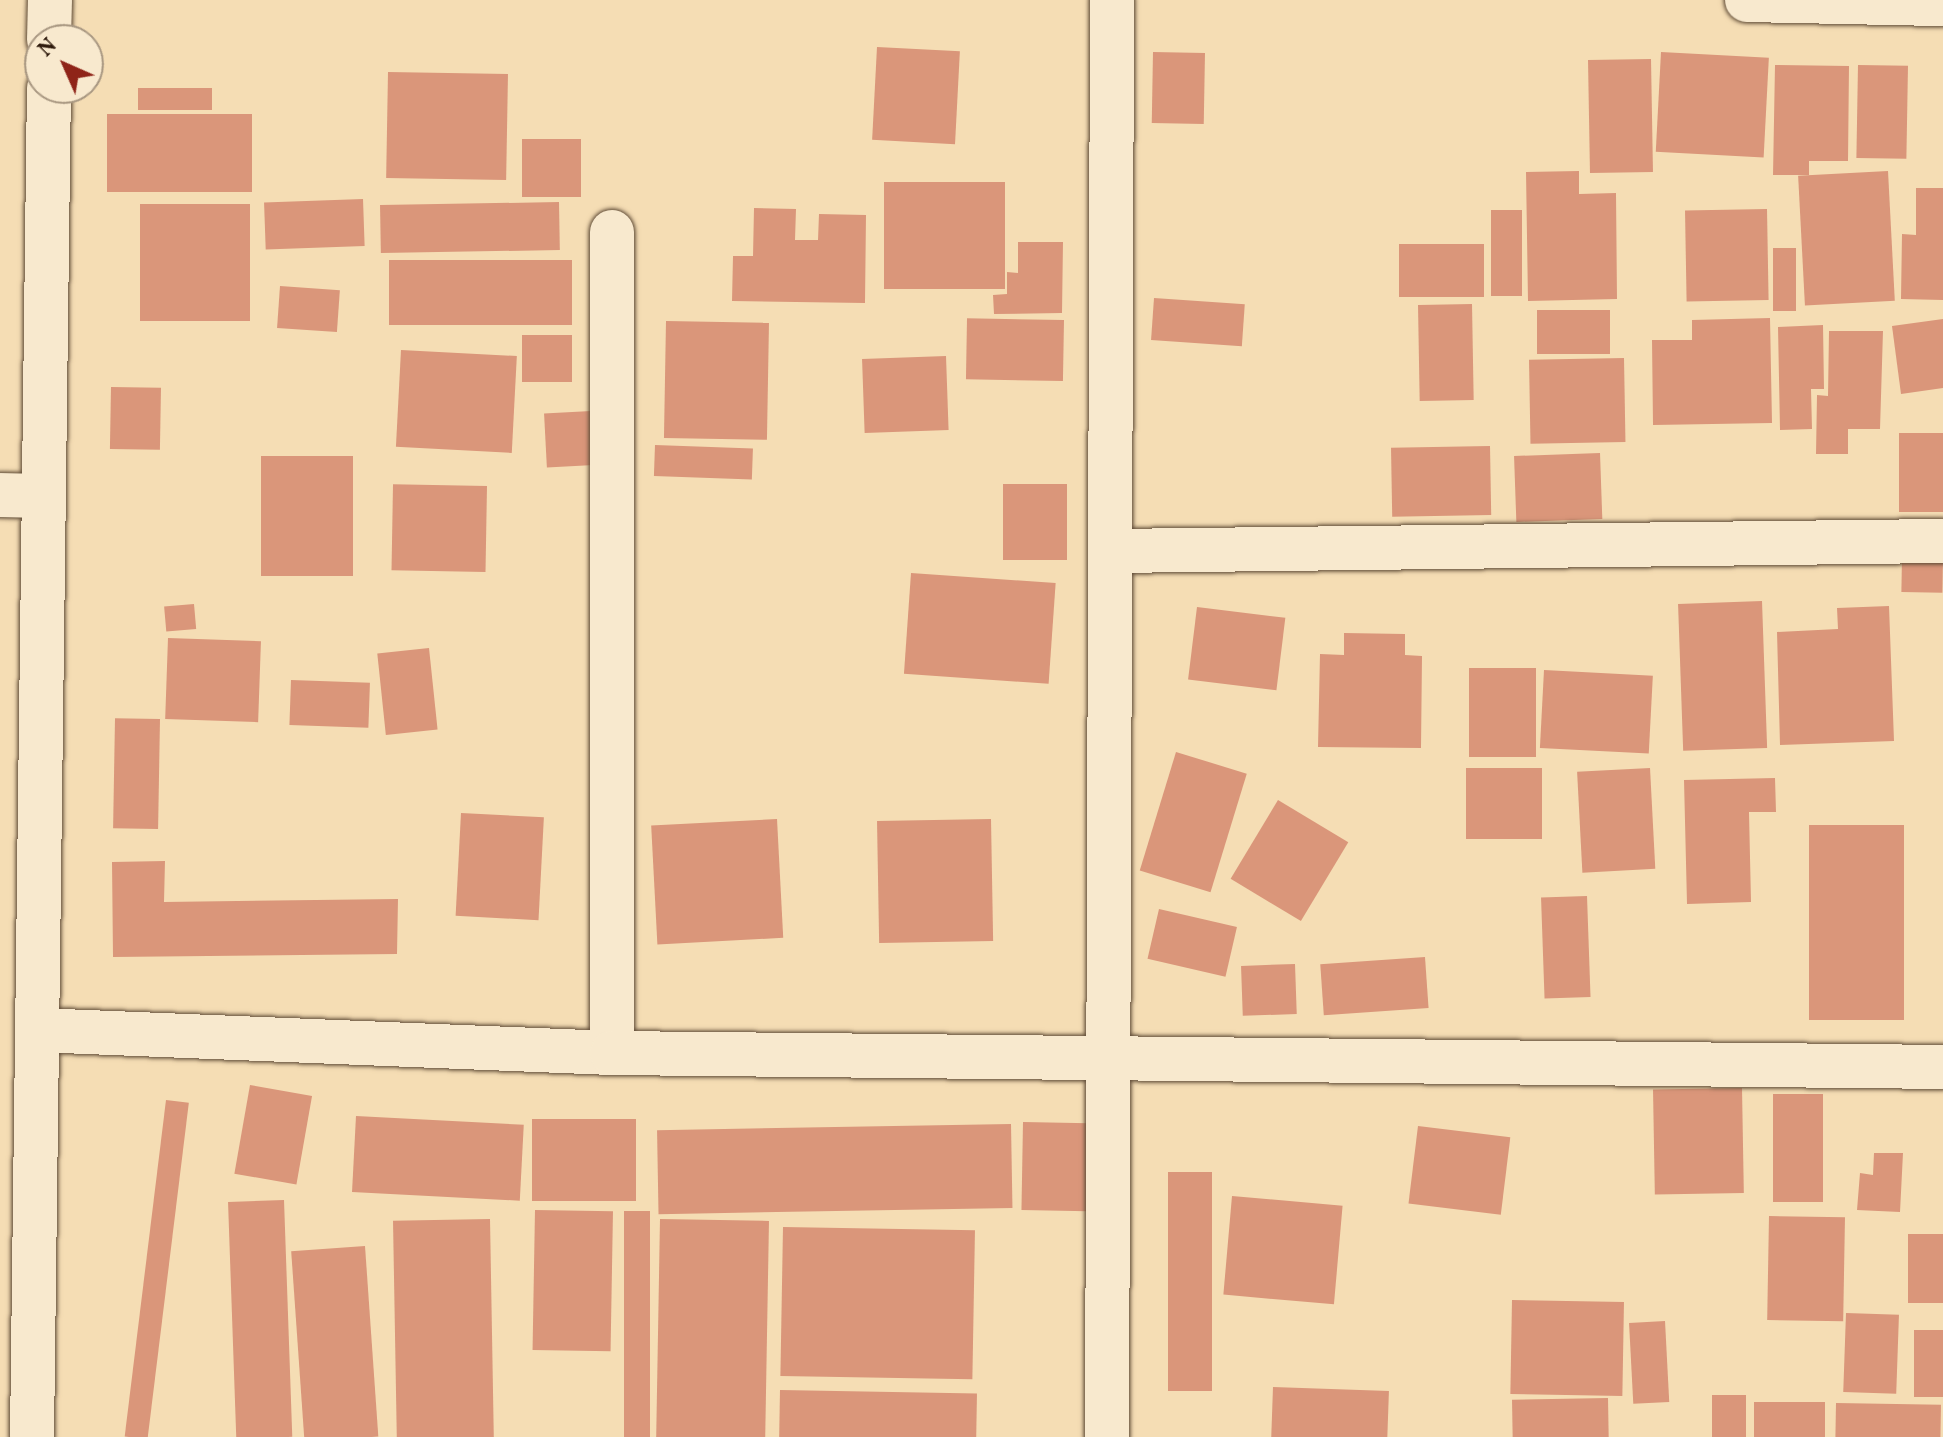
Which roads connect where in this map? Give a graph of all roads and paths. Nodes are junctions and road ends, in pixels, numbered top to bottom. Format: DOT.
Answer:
graph roads {
  1 [pos="50,0"];
  2 [pos="1112,0"];
  3 [pos="1747,0"];
  4 [pos="1943,4"];
  5 [pos="49,24"];
  6 [pos="49,104"];
  7 [pos="612,232"];
  8 [pos="0,495"];
  9 [pos="43,496"];
  10 [pos="1943,541"];
  11 [pos="1111,551"];
  12 [pos="37,1030"];
  13 [pos="612,1053"];
  14 [pos="1109,1060"];
  15 [pos="1943,1067"];
  16 [pos="32,1437"];
  17 [pos="1107,1437"];
  1 -- 5 [label="street"];
  2 -- 11 [label="street"];
  3 -- 4 [label="street"];
  6 -- 9 [label="street"];
  7 -- 13 [label="street"];
  8 -- 9 [label="street"];
  9 -- 12 [label="street"];
  10 -- 11 [label="street"];
  11 -- 14 [label="street"];
  12 -- 13 [label="street"];
  12 -- 16 [label="street"];
  13 -- 14 [label="street"];
  14 -- 15 [label="street"];
  14 -- 17 [label="street"];
}
